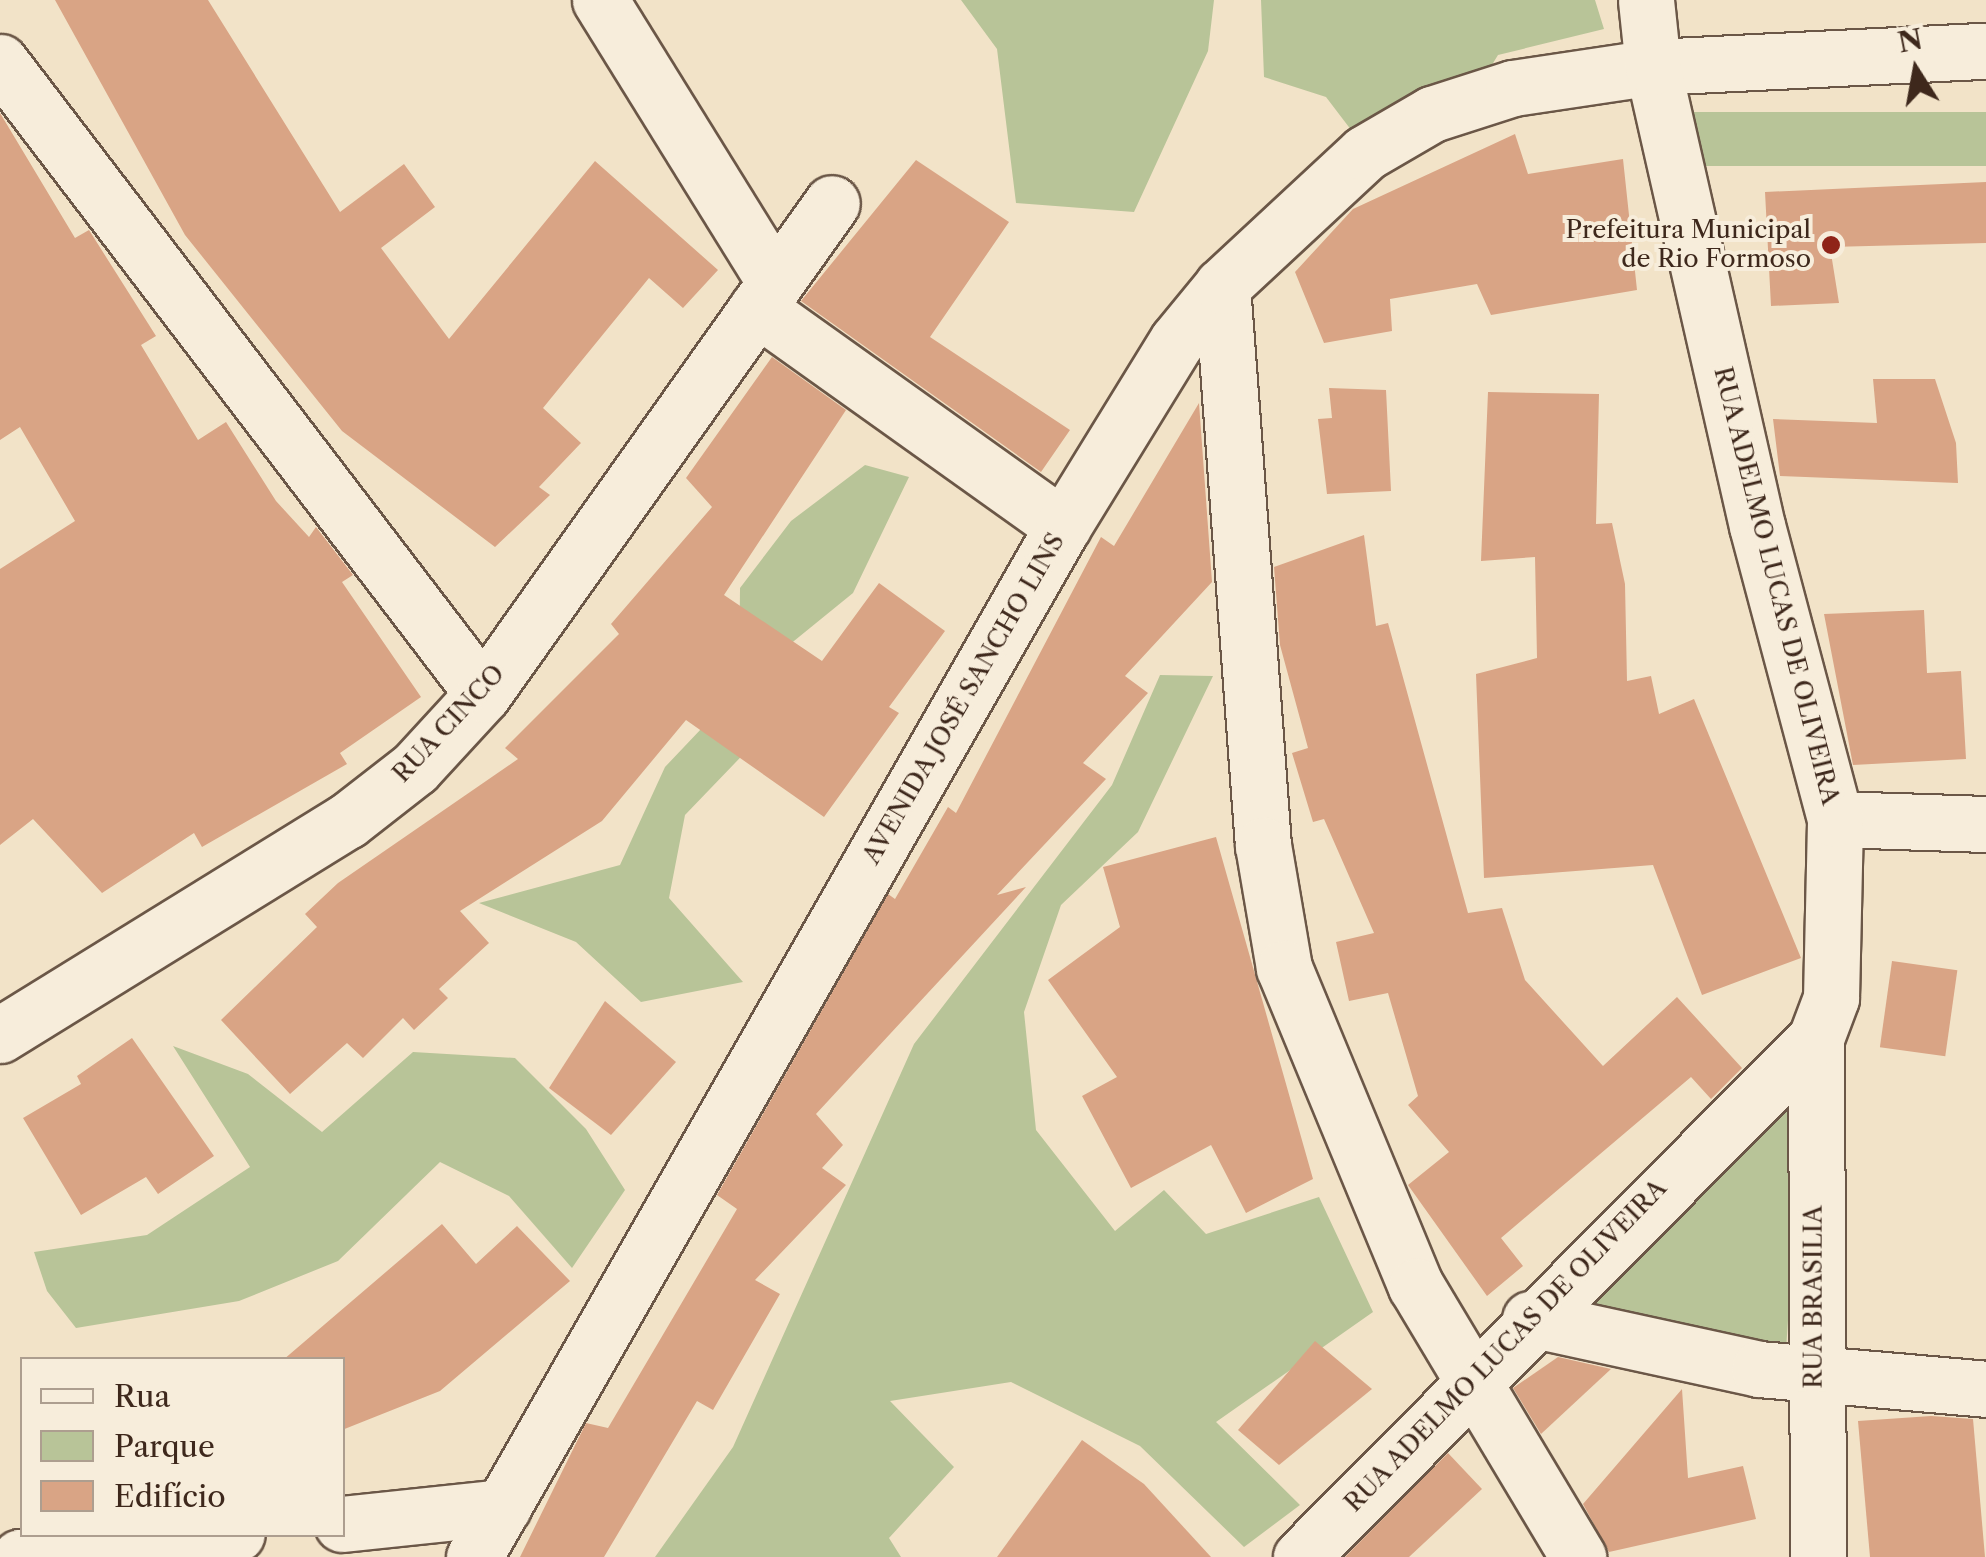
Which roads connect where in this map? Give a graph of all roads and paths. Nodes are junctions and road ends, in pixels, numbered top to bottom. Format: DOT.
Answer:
graph roads {
  1 [pos="600,0"];
  2 [pos="1646,0"];
  3 [pos="1986,51"];
  4 [pos="0,62"];
  5 [pos="1653,67"];
  6 [pos="832,203"];
  7 [pos="1222,286"];
  8 [pos="766,295"];
  9 [pos="1063,526"];
  10 [pos="483,694"];
  11 [pos="1835,819"];
  12 [pos="1986,824"];
  13 [pos="0,1035"];
  14 [pos="1816,1038"];
  15 [pos="1530,1319"];
  16 [pos="1813,1376"];
  17 [pos="1474,1377"];
  18 [pos="1986,1389"];
  19 [pos="503,1507"];
  20 [pos="345,1524"];
  21 [pos="209,1537"];
  22 [pos="20,1557"];
  23 [pos="474,1557"];
  24 [pos="1302,1557"];
  25 [pos="1578,1557"];
  26 [pos="1818,1557"];
  1 -- 8 [label="street"];
  2 -- 5 [label="street, RUA ADELMO LUCAS DE OLIVEIRA"];
  3 -- 5 [label="street, AVENIDA JOSÉ SANCHO LINS"];
  4 -- 10 [label="street"];
  5 -- 7 [label="street, AVENIDA JOSÉ SANCHO LINS"];
  5 -- 11 [label="street, RUA ADELMO LUCAS DE OLIVEIRA"];
  6 -- 8 [label="street, RUA CINCO"];
  7 -- 9 [label="street, AVENIDA JOSÉ SANCHO LINS"];
  7 -- 17 [label="street"];
  8 -- 9 [label="street"];
  8 -- 10 [label="street, RUA CINCO"];
  9 -- 19 [label="street, AVENIDA JOSÉ SANCHO LINS"];
  10 -- 13 [label="street, RUA CINCO"];
  11 -- 12 [label="street"];
  11 -- 14 [label="street, RUA ADELMO LUCAS DE OLIVEIRA"];
  14 -- 15 [label="street, RUA ADELMO LUCAS DE OLIVEIRA"];
  14 -- 16 [label="street, RUA BRASILIA"];
  15 -- 16 [label="street"];
  15 -- 17 [label="street, RUA ADELMO LUCAS DE OLIVEIRA"];
  16 -- 18 [label="street"];
  16 -- 26 [label="street, RUA BRASILIA"];
  17 -- 24 [label="street, RUA ADELMO LUCAS DE OLIVEIRA"];
  17 -- 25 [label="street"];
  19 -- 20 [label="street"];
  19 -- 23 [label="street, AVENIDA JOSÉ SANCHO LINS"];
  21 -- 22 [label="street"];
}
